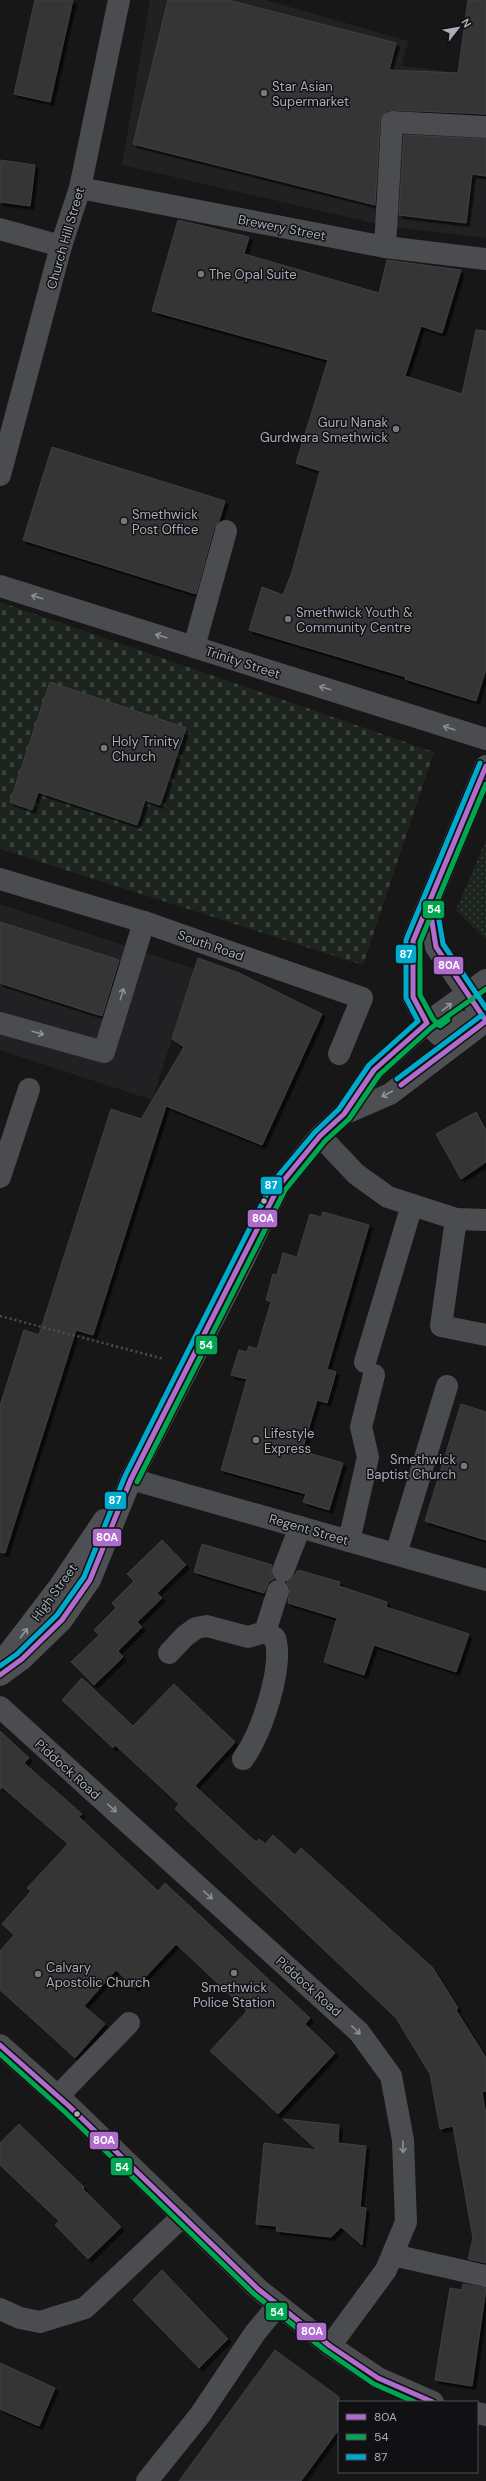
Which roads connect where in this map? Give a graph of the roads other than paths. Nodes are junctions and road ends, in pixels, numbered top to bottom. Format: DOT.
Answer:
graph roads {
  1 [pos="119,0"];
  2 [pos="486,127"];
  3 [pos="80,188"];
  4 [pos="0,229"];
  5 [pos="61,246"];
  6 [pos="393,248"];
  7 [pos="486,259"];
  8 [pos="0,475"];
  9 [pos="226,531"];
  10 [pos="0,586"];
  11 [pos="194,647"];
  12 [pos="486,739"];
  13 [pos="486,766"];
  14 [pos="0,879"];
  15 [pos="429,903"];
  16 [pos="144,922"];
  17 [pos="486,980"];
  18 [pos="467,992"];
  19 [pos="486,1021"];
  20 [pos="0,1023"];
  21 [pos="428,1023"];
  22 [pos="339,1054"];
  23 [pos="29,1088"];
  24 [pos="344,1114"];
  25 [pos="320,1136"];
  26 [pos="4,1144"];
  27 [pos="0,1177"];
  28 [pos="412,1205"];
  29 [pos="456,1219"];
  30 [pos="486,1220"];
  31 [pos="486,1335"];
  32 [pos="447,1386"];
  33 [pos="131,1479"];
  34 [pos="300,1527"];
  35 [pos="349,1541"];
  36 [pos="396,1554"];
  37 [pos="486,1580"];
  38 [pos="265,1632"];
  39 [pos="170,1653"];
  40 [pos="0,1664"];
  41 [pos="0,1675"];
  42 [pos="0,1707"];
  43 [pos="243,1759"];
  44 [pos="129,2023"];
  45 [pos="0,2045"];
  46 [pos="58,2096"];
  47 [pos="183,2216"];
  48 [pos="393,2255"];
  49 [pos="486,2276"];
  50 [pos="278,2305"];
  51 [pos="0,2309"];
  52 [pos="330,2346"];
  53 [pos="431,2401"];
  54 [pos="147,2481"];
  1 -- 3 [label="street, Church Hill Street"];
  2 -- 6 [label="street"];
  3 -- 5 [label="street, Church Hill Street"];
  3 -- 6 [label="street, Brewery Street"];
  4 -- 5 [label="street"];
  5 -- 8 [label="street, Church Hill Street"];
  6 -- 7 [label="street, Brewery Street"];
  9 -- 11 [label="street"];
  11 -- 10 [label="street, Trinity Street, one-way"];
  12 -- 11 [label="street, Trinity Street, one-way"];
  13 -- 15 [label="main road"];
  14 -- 16 [label="street, South Road"];
  15 -- 18 [label="main road"];
  15 -- 21 [label="main road"];
  20 -- 16 [label="street, one-way"];
  16 -- 22 [label="street, South Road"];
  17 -- 18 [label="main road, High Street"];
  18 -- 19 [label="main road"];
  21 -- 18 [label="main road, High Street, one-way"];
  19 -- 21 [label="main road"];
  19 -- 24 [label="main road, High Street, one-way"];
  21 -- 24 [label="main road, High Street"];
  23 -- 26 [label="street"];
  24 -- 25 [label="main road, High Street"];
  25 -- 28 [label="street"];
  25 -- 33 [label="main road, High Street"];
  26 -- 27 [label="street"];
  28 -- 29 [label="street"];
  28 -- 35 [label="street"];
  29 -- 30 [label="street"];
  29 -- 31 [label="street"];
  32 -- 36 [label="street"];
  33 -- 34 [label="street, Regent Street"];
  40 -- 33 [label="main road, High Street, one-way"];
  33 -- 41 [label="main road, High Street"];
  34 -- 35 [label="street, Regent Street"];
  34 -- 38 [label="street"];
  35 -- 36 [label="street, Regent Street"];
  36 -- 37 [label="street, Regent Street"];
  38 -- 39 [label="street"];
  38 -- 43 [label="street"];
  42 -- 48 [label="street, Piddock Road, one-way"];
  44 -- 46 [label="street"];
  45 -- 46 [label="street"];
  46 -- 47 [label="street"];
  47 -- 50 [label="street"];
  47 -- 51 [label="street"];
  48 -- 49 [label="street"];
  48 -- 52 [label="street, Piddock Road"];
  50 -- 52 [label="street"];
  50 -- 54 [label="street"];
  52 -- 53 [label="street"];
}
